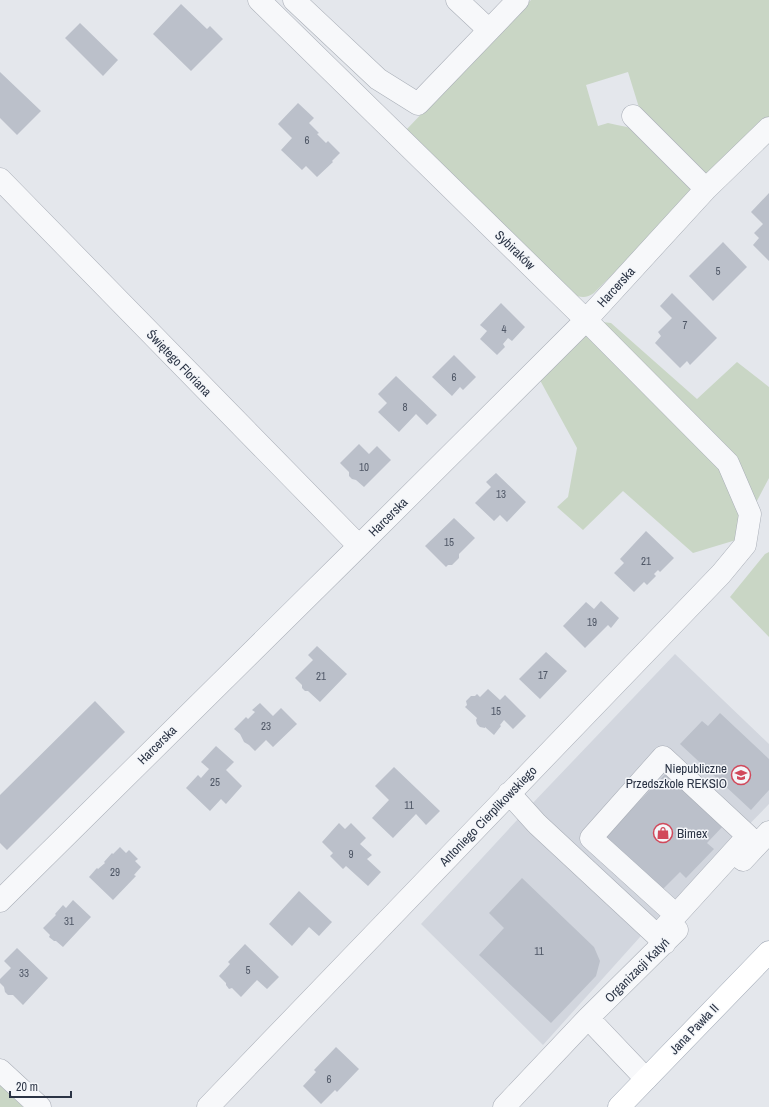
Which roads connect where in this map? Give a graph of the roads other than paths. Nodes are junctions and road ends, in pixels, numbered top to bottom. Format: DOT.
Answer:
graph roads {
  1 [pos="259,0"];
  2 [pos="294,0"];
  3 [pos="457,0"];
  4 [pos="518,0"];
  5 [pos="489,30"];
  6 [pos="633,116"];
  7 [pos="769,128"];
  8 [pos="0,179"];
  9 [pos="706,189"];
  10 [pos="586,320"];
  11 [pos="750,514"];
  12 [pos="358,546"];
  13 [pos="510,793"];
  14 [pos="769,832"];
  15 [pos="0,901"];
  16 [pos="676,915"];
  17 [pos="661,940"];
  18 [pos="769,952"];
  19 [pos="588,1018"];
  20 [pos="0,1070"];
  21 [pos="646,1080"];
  22 [pos="40,1107"];
  23 [pos="208,1107"];
  24 [pos="504,1107"];
  25 [pos="619,1107"];
  1 -- 10 [label="street, Sybiraków"];
  2 -- 5 [label="street"];
  3 -- 5 [label="street"];
  4 -- 5 [label="street"];
  6 -- 9 [label="street"];
  7 -- 9 [label="street, Harcerska"];
  8 -- 12 [label="street, Świętego Floriana"];
  9 -- 10 [label="street, Harcerska"];
  10 -- 11 [label="street, Sybiraków"];
  10 -- 12 [label="street, Harcerska"];
  11 -- 13 [label="street, Antoniego Cierplikowskiego"];
  12 -- 15 [label="street, Harcerska"];
  13 -- 17 [label="street"];
  13 -- 23 [label="street, Antoniego Cierplikowskiego"];
  14 -- 17 [label="street, Organizacji Katyń"];
  16 -- 16 [label="street"];
  16 -- 17 [label="street"];
  17 -- 19 [label="street, Organizacji Katyń"];
  18 -- 21 [label="main road, Jana Pawła II"];
  19 -- 21 [label="street"];
  19 -- 24 [label="street, Organizacji Katyń"];
  20 -- 22 [label="street"];
  21 -- 25 [label="main road, Jana Pawła II"];
}
